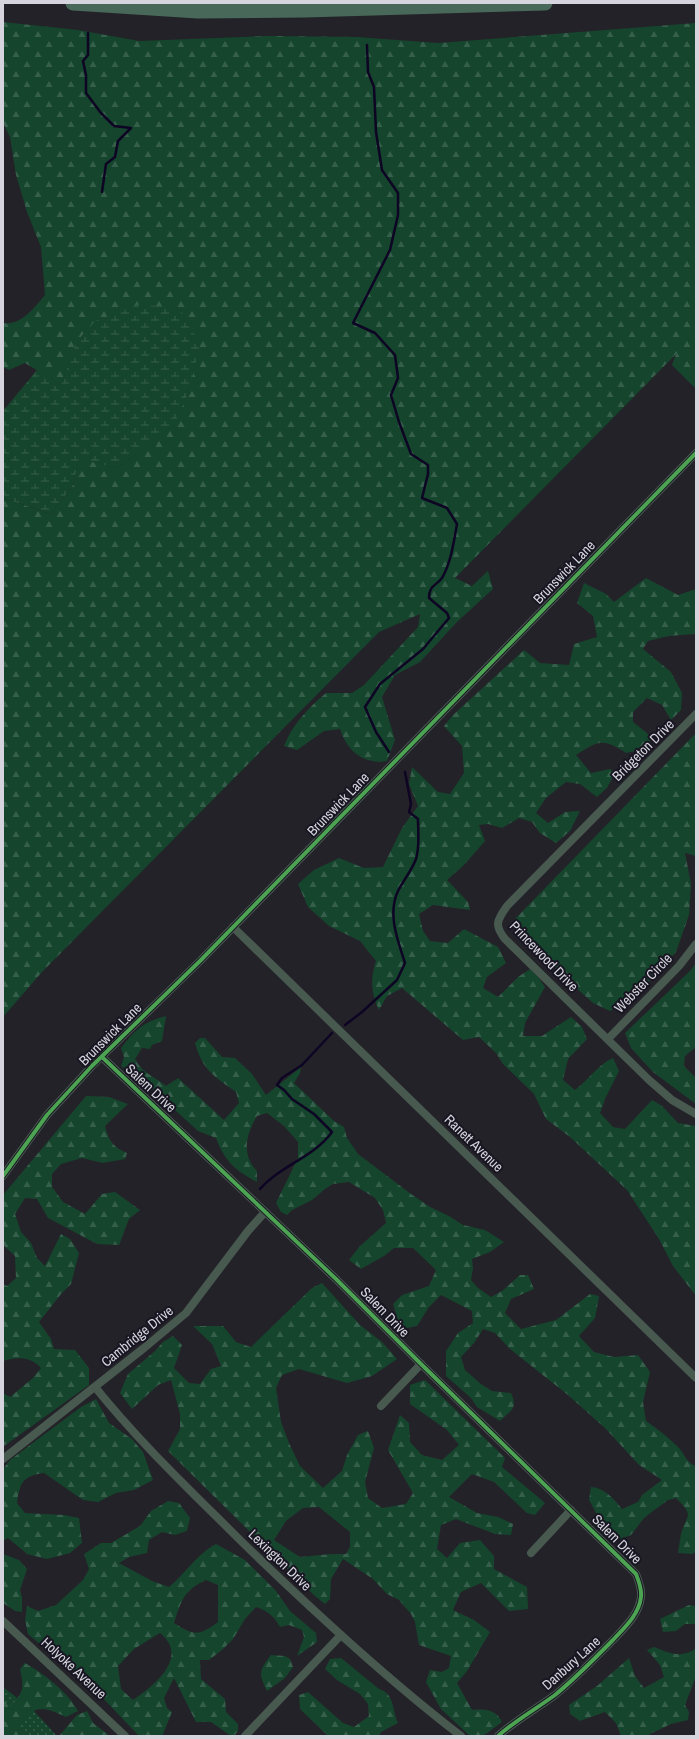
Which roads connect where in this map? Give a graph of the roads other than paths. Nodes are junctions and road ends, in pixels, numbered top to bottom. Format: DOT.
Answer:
graph roads {
  1 [pos="73,3"];
  2 [pos="545,3"];
  3 [pos="696,453"];
  4 [pos="696,714"];
  5 [pos="608,804"];
  6 [pos="233,927"];
  7 [pos="696,944"];
  8 [pos="608,1039"];
  9 [pos="102,1057"];
  10 [pos="696,1114"];
  11 [pos="3,1176"];
  12 [pos="265,1212"];
  13 [pos="421,1364"];
  14 [pos="696,1378"];
  15 [pos="95,1387"];
  16 [pos="380,1406"];
  17 [pos="3,1459"];
  18 [pos="571,1510"];
  19 [pos="531,1553"];
  20 [pos="641,1592"];
  21 [pos="3,1621"];
  22 [pos="341,1635"];
  23 [pos="125,1736"];
  24 [pos="245,1736"];
  25 [pos="461,1736"];
  26 [pos="498,1736"];
  1 -- 2 [label="highway"];
  3 -- 6 [label="street, Brunswick Lane"];
  4 -- 5 [label="street, Bridgeton Drive"];
  5 -- 8 [label="street, Princewood Drive"];
  6 -- 9 [label="street, Brunswick Lane"];
  6 -- 14 [label="street, Ranett Avenue"];
  7 -- 8 [label="street, Webster Circle"];
  8 -- 10 [label="street, Princewood Drive"];
  9 -- 11 [label="street, Brunswick Lane"];
  9 -- 12 [label="street, Salem Drive"];
  12 -- 13 [label="street, Salem Drive"];
  12 -- 15 [label="street, Cambridge Drive"];
  13 -- 16 [label="street"];
  13 -- 18 [label="street, Salem Drive"];
  15 -- 17 [label="street, Cambridge Drive"];
  15 -- 22 [label="street, Lexington Drive"];
  18 -- 19 [label="street"];
  18 -- 20 [label="street, Salem Drive"];
  20 -- 26 [label="street, Danbury Lane"];
  21 -- 23 [label="street, Holyoke Avenue"];
  22 -- 24 [label="street"];
  22 -- 25 [label="street, Lexington Drive"];
}
